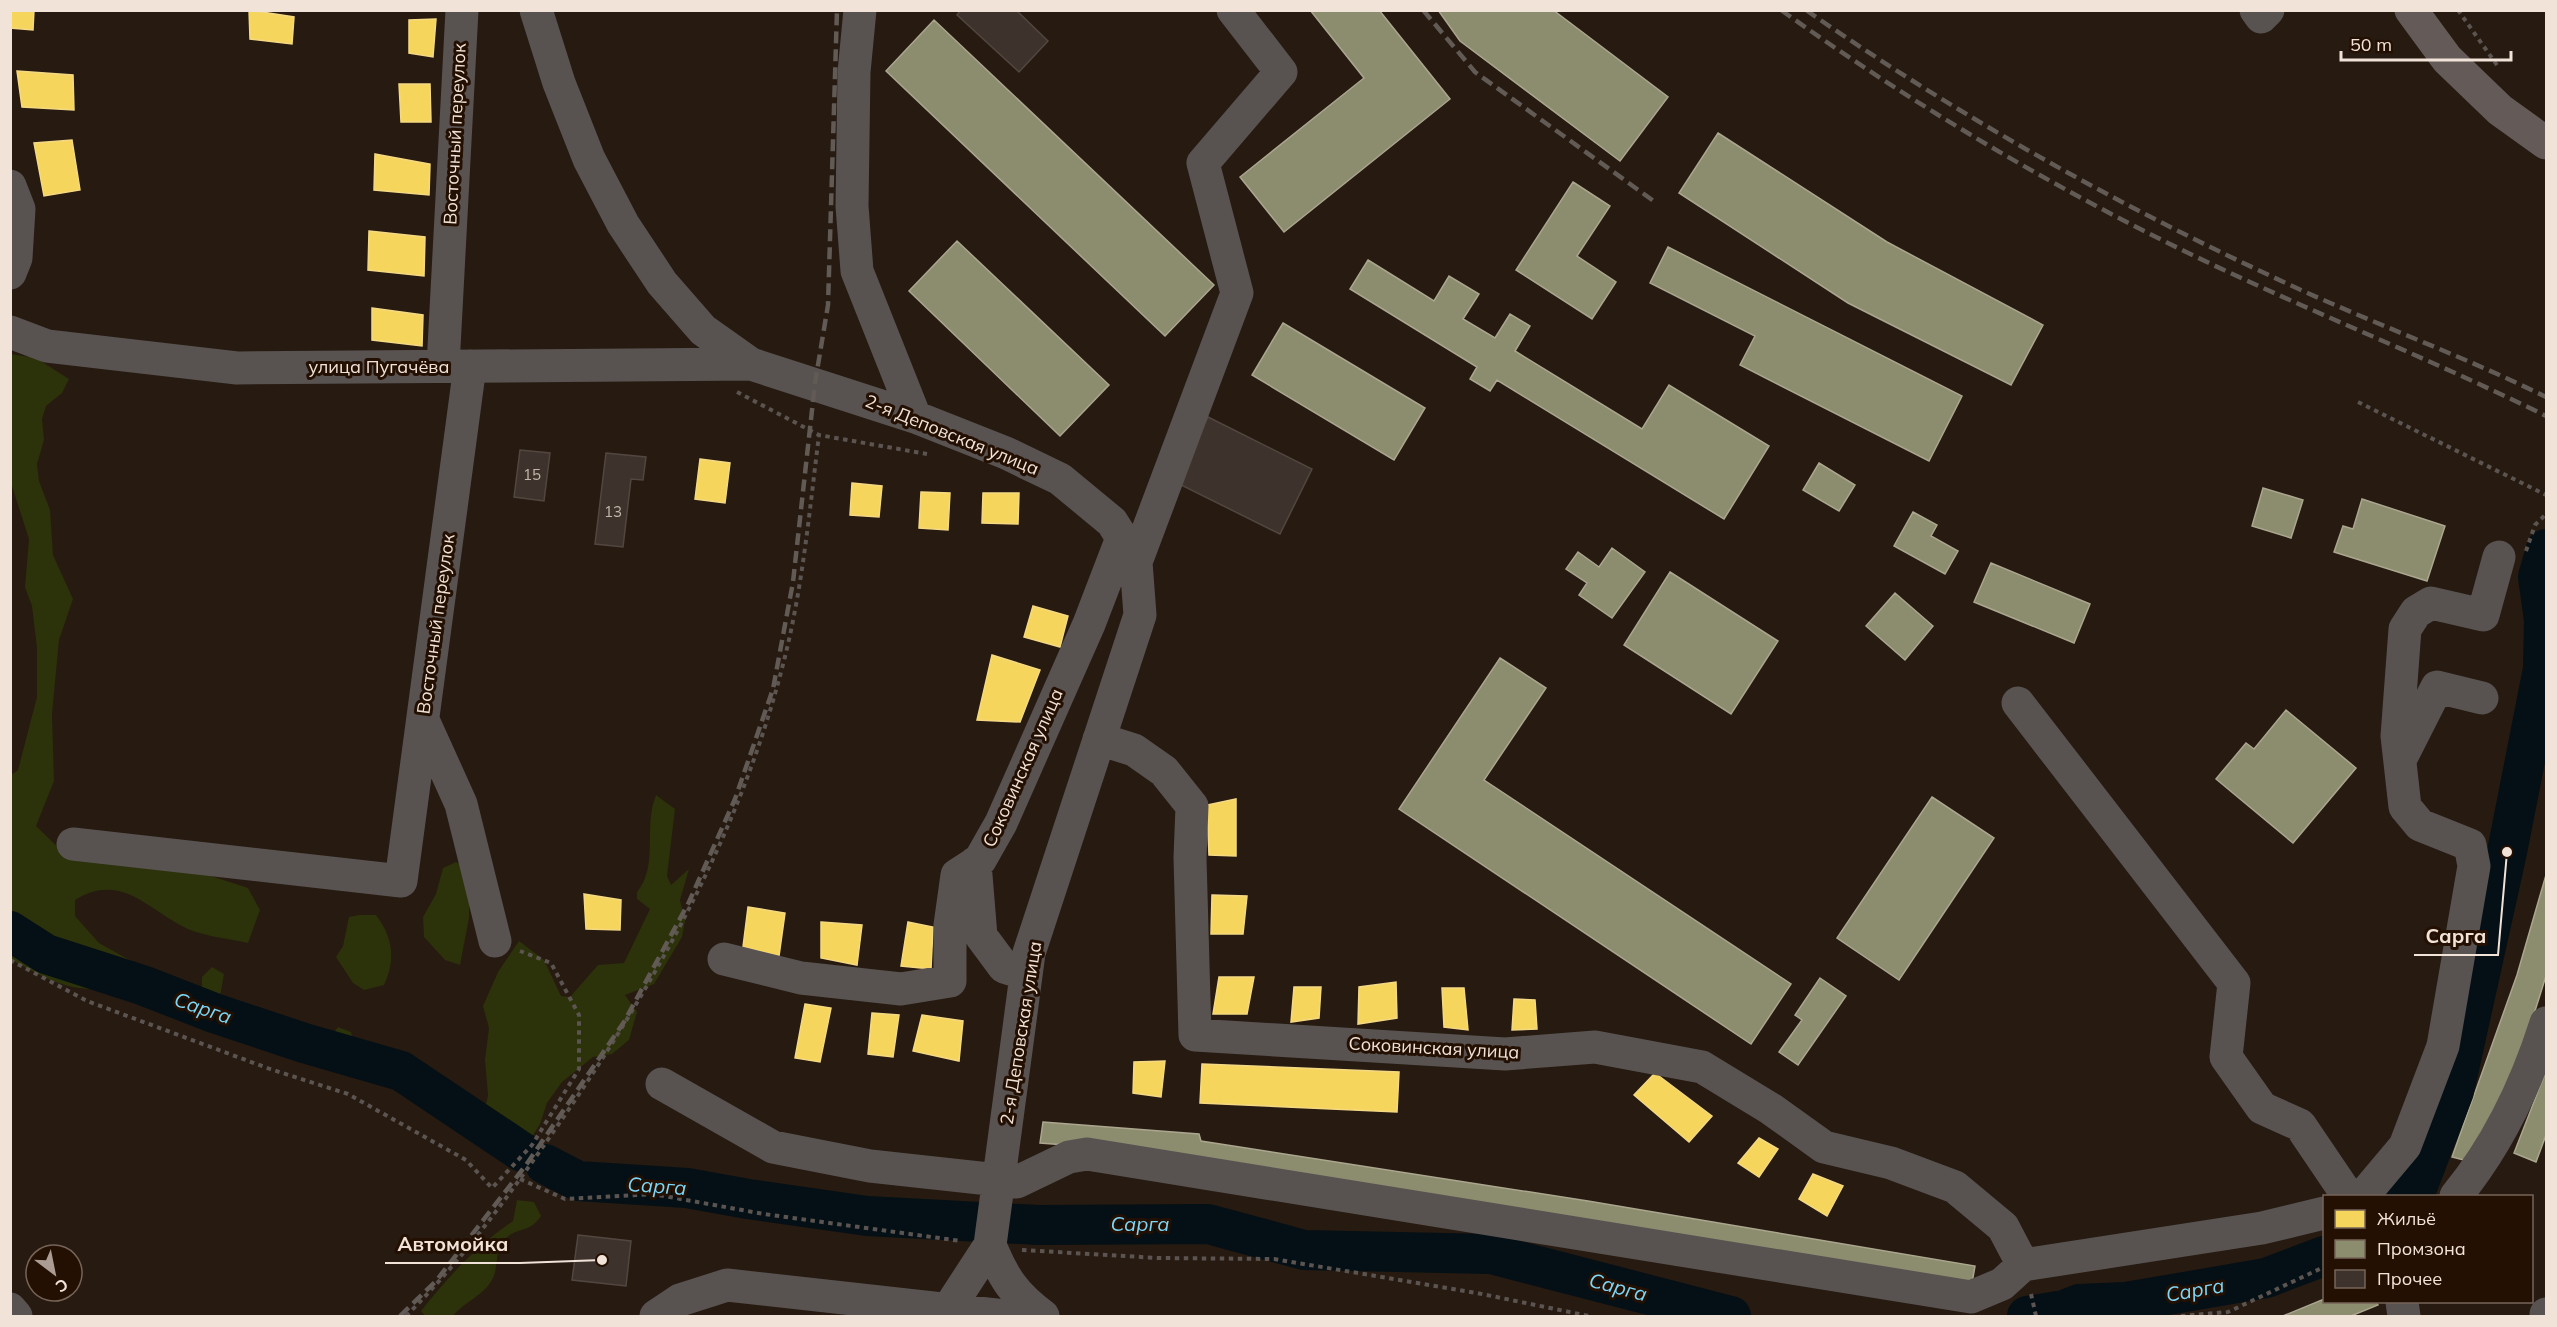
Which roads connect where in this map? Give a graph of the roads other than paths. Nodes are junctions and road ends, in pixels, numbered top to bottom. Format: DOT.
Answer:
graph roads {
  1 [pos="462,10"];
  2 [pos="536,10"];
  3 [pos="860,10"];
  4 [pos="1233,10"];
  5 [pos="2256,10"];
  6 [pos="2268,10"];
  7 [pos="2411,10"];
  8 [pos="2547,143"];
  9 [pos="10,186"];
  10 [pos="10,273"];
  11 [pos="10,332"];
  12 [pos="751,364"];
  13 [pos="457,366"];
  14 [pos="915,417"];
  15 [pos="1129,550"];
  16 [pos="2499,557"];
  17 [pos="2482,698"];
  18 [pos="2018,704"];
  19 [pos="423,720"];
  20 [pos="1099,739"];
  21 [pos="2400,759"];
  22 [pos="73,844"];
  23 [pos="975,863"];
  24 [pos="495,941"];
  25 [pos="724,959"];
  26 [pos="1026,974"];
  27 [pos="2547,1023"];
  28 [pos="662,1084"];
  29 [pos="998,1190"];
  30 [pos="2347,1195"];
  31 [pos="2365,1195"];
  32 [pos="2458,1195"];
  33 [pos="2323,1213"];
  34 [pos="990,1245"];
  35 [pos="2023,1264"];
  36 [pos="950,1308"];
  37 [pos="10,1309"];
  38 [pos="16,1317"];
  39 [pos="657,1317"];
  40 [pos="1005,1317"];
  41 [pos="1043,1317"];
  1 -- 13 [label="street, Восточный переулок"];
  2 -- 12 [label="street, 2-я Деповская улица"];
  3 -- 14 [label="street"];
  4 -- 15 [label="street, Соковинская улица"];
  5 -- 6 [label="street"];
  7 -- 8 [label="main road"];
  9 -- 10 [label="street"];
  11 -- 13 [label="street, улица Пугачёва"];
  12 -- 13 [label="street, улица Пугачёва"];
  12 -- 14 [label="street, 2-я Деповская улица"];
  13 -- 19 [label="street, Восточный переулок"];
  14 -- 15 [label="street, 2-я Деповская улица"];
  15 -- 20 [label="street, 2-я Деповская улица"];
  15 -- 23 [label="street, Соковинская улица"];
  16 -- 21 [label="street"];
  17 -- 21 [label="street"];
  18 -- 30 [label="street"];
  19 -- 22 [label="street, Восточный переулок"];
  19 -- 24 [label="street"];
  20 -- 26 [label="street, 2-я Деповская улица"];
  20 -- 35 [label="street, Соковинская улица"];
  21 -- 31 [label="street"];
  23 -- 25 [label="street, Соковинская улица"];
  23 -- 26 [label="street"];
  26 -- 29 [label="street, 2-я Деповская улица"];
  27 -- 32 [label="street"];
  28 -- 29 [label="street"];
  29 -- 34 [label="street, 2-я Деповская улица"];
  29 -- 35 [label="street"];
  33 -- 35 [label="street"];
  34 -- 36 [label="street"];
  34 -- 41 [label="street"];
  36 -- 39 [label="street"];
  36 -- 40 [label="street"];
  37 -- 38 [label="street"];
}
